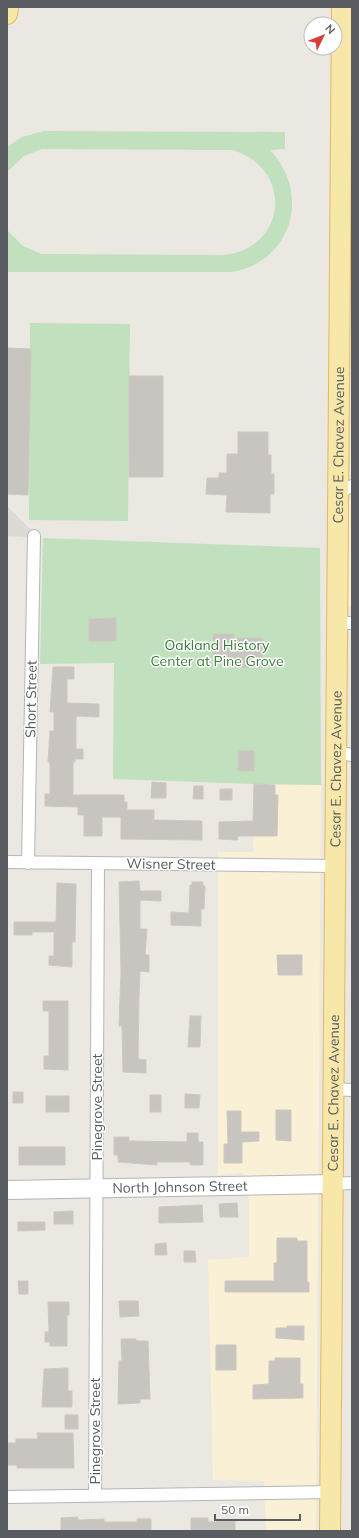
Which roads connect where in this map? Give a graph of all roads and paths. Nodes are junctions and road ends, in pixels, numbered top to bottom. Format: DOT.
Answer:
graph roads {
  1 [pos="8,7"];
  2 [pos="342,7"];
  3 [pos="7,14"];
  4 [pos="346,253"];
  5 [pos="345,489"];
  6 [pos="34,536"];
  7 [pos="344,623"];
  8 [pos="344,754"];
  9 [pos="7,862"];
  10 [pos="28,862"];
  11 [pos="98,863"];
  12 [pos="335,866"];
  13 [pos="343,1089"];
  14 [pos="342,1183"];
  15 [pos="96,1189"];
  16 [pos="7,1190"];
  17 [pos="330,1492"];
  18 [pos="95,1495"];
  19 [pos="7,1497"];
  20 [pos="330,1531"];
  1 -- 3 [label="main road"];
  2 -- 4 [label="main road, Cesar E. Chavez Avenue"];
  4 -- 5 [label="main road, Cesar E. Chavez Avenue"];
  5 -- 7 [label="main road, Cesar E. Chavez Avenue"];
  6 -- 10 [label="street, Short Street"];
  7 -- 8 [label="main road, Cesar E. Chavez Avenue"];
  8 -- 12 [label="main road, Cesar E. Chavez Avenue"];
  9 -- 10 [label="street, Wisner Street"];
  10 -- 11 [label="street, Wisner Street"];
  11 -- 12 [label="street, Wisner Street"];
  11 -- 15 [label="street, Pinegrove Street"];
  12 -- 13 [label="main road, Cesar E. Chavez Avenue"];
  13 -- 14 [label="main road, Cesar E. Chavez Avenue"];
  14 -- 15 [label="street, North Johnson Street"];
  14 -- 17 [label="main road, Cesar E. Chavez Avenue"];
  15 -- 16 [label="street, North Johnson Street"];
  15 -- 18 [label="street, Pinegrove Street"];
  17 -- 18 [label="street"];
  17 -- 20 [label="main road, Cesar E. Chavez Avenue"];
  18 -- 19 [label="street"];
}
